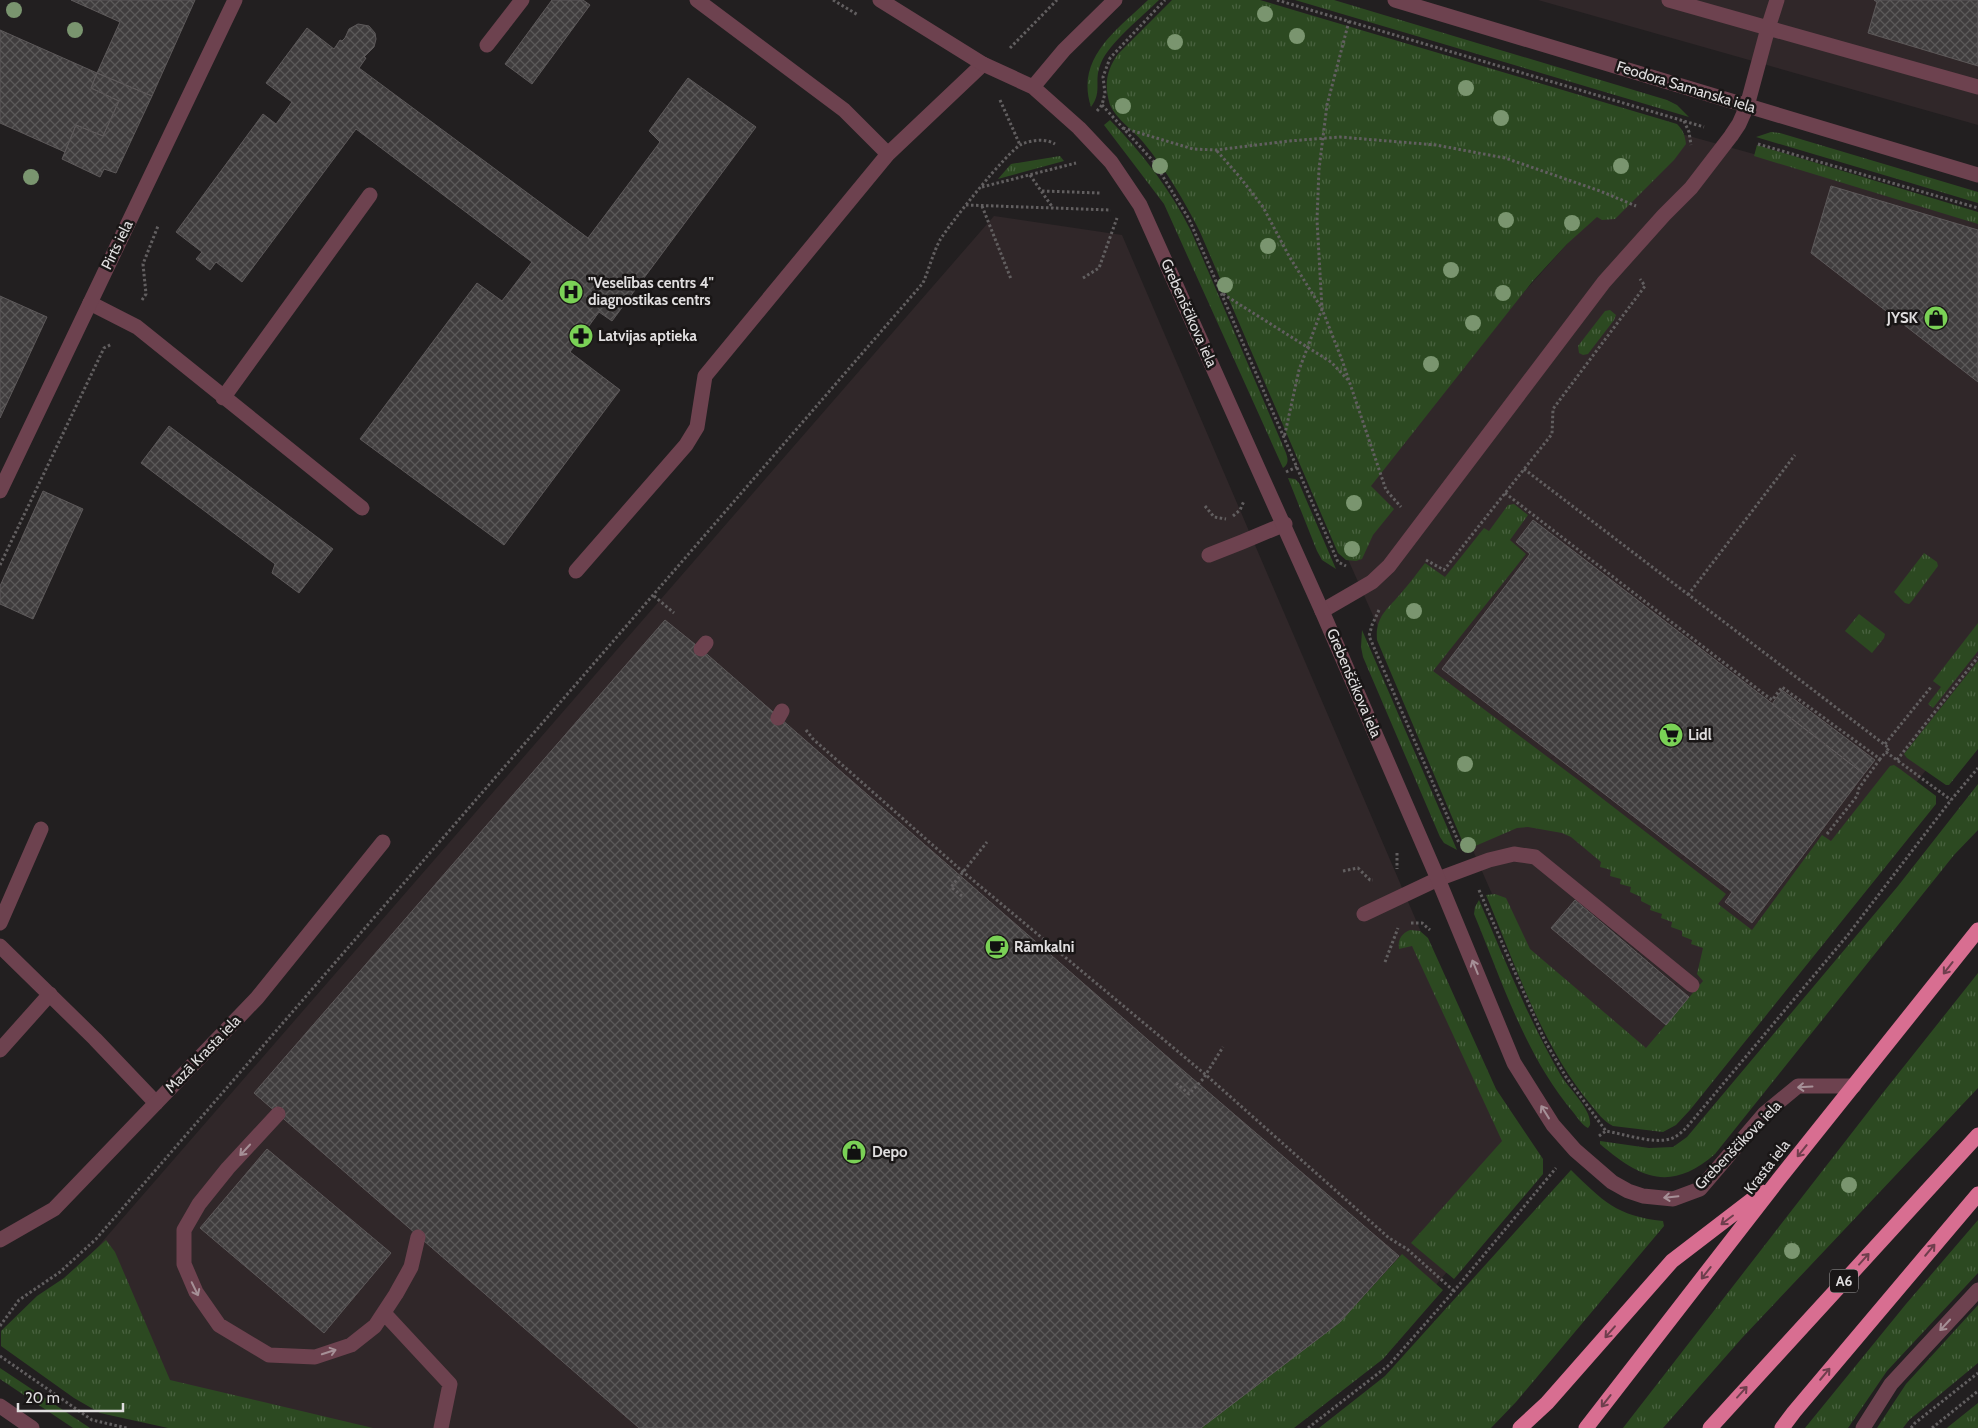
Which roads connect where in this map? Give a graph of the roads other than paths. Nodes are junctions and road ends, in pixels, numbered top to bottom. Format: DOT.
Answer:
graph roads {
  1 [pos="236,0"];
  2 [pos="522,0"];
  3 [pos="697,0"];
  4 [pos="880,0"];
  5 [pos="1115,0"];
  6 [pos="1394,0"];
  7 [pos="1669,0"];
  8 [pos="1777,0"];
  9 [pos="1768,28"];
  10 [pos="487,45"];
  11 [pos="983,64"];
  12 [pos="1033,87"];
  13 [pos="1978,87"];
  14 [pos="1747,106"];
  15 [pos="888,154"];
  16 [pos="1978,175"];
  17 [pos="370,195"];
  18 [pos="90,303"];
  19 [pos="223,398"];
  20 [pos="0,491"];
  21 [pos="362,508"];
  22 [pos="1284,524"];
  23 [pos="1209,555"];
  24 [pos="576,571"];
  25 [pos="1322,611"];
  26 [pos="41,829"];
  27 [pos="383,842"];
  28 [pos="1438,879"];
  29 [pos="1364,914"];
  30 [pos="0,923"];
  31 [pos="1978,930"];
  32 [pos="0,946"];
  33 [pos="1692,985"];
  34 [pos="50,994"];
  35 [pos="0,1050"];
  36 [pos="1854,1086"];
  37 [pos="156,1102"];
  38 [pos="278,1114"];
  39 [pos="1978,1135"];
  40 [pos="1779,1179"];
  41 [pos="1978,1194"];
  42 [pos="418,1237"];
  43 [pos="0,1240"];
  44 [pos="1978,1290"];
  45 [pos="384,1313"];
  46 [pos="0,1406"];
  47 [pos="32,1428"];
  48 [pos="441,1428"];
  49 [pos="1520,1428"];
  50 [pos="1586,1428"];
  51 [pos="1710,1428"];
  52 [pos="1782,1428"];
  53 [pos="1863,1428"];
  1 -- 18 [label="street, Pirts iela"];
  2 -- 10 [label="street"];
  3 -- 15 [label="street"];
  4 -- 11 [label="street, Grebenščikova iela"];
  5 -- 12 [label="street"];
  6 -- 14 [label="street, Feodora Samanska iela"];
  7 -- 9 [label="street"];
  8 -- 9 [label="street"];
  9 -- 13 [label="street"];
  9 -- 14 [label="street"];
  11 -- 12 [label="street, Grebenščikova iela"];
  11 -- 15 [label="street"];
  12 -- 22 [label="street, Grebenščikova iela"];
  14 -- 16 [label="street, Feodora Samanska iela"];
  14 -- 25 [label="street"];
  15 -- 24 [label="street"];
  17 -- 19 [label="street"];
  18 -- 19 [label="street"];
  18 -- 20 [label="street, Pirts iela"];
  19 -- 21 [label="street"];
  22 -- 23 [label="street"];
  22 -- 25 [label="street, Grebenščikova iela"];
  25 -- 28 [label="street, Grebenščikova iela"];
  26 -- 30 [label="street"];
  27 -- 37 [label="street, Mazā Krasta iela"];
  28 -- 29 [label="street"];
  28 -- 33 [label="street"];
  36 -- 28 [label="street, Grebenščikova iela, one-way"];
  31 -- 36 [label="highway, Krasta iela, one-way"];
  32 -- 34 [label="street"];
  34 -- 35 [label="street"];
  34 -- 37 [label="street"];
  36 -- 40 [label="highway, Krasta iela, one-way"];
  37 -- 43 [label="street, Mazā Krasta iela"];
  38 -- 45 [label="street, one-way"];
  51 -- 39 [label="highway, A6, one-way"];
  40 -- 49 [label="highway, one-way"];
  40 -- 50 [label="highway, Krasta iela, one-way"];
  52 -- 41 [label="highway, one-way"];
  42 -- 45 [label="street"];
  44 -- 53 [label="street, one-way"];
  45 -- 48 [label="street"];
  46 -- 47 [label="street"];
}
